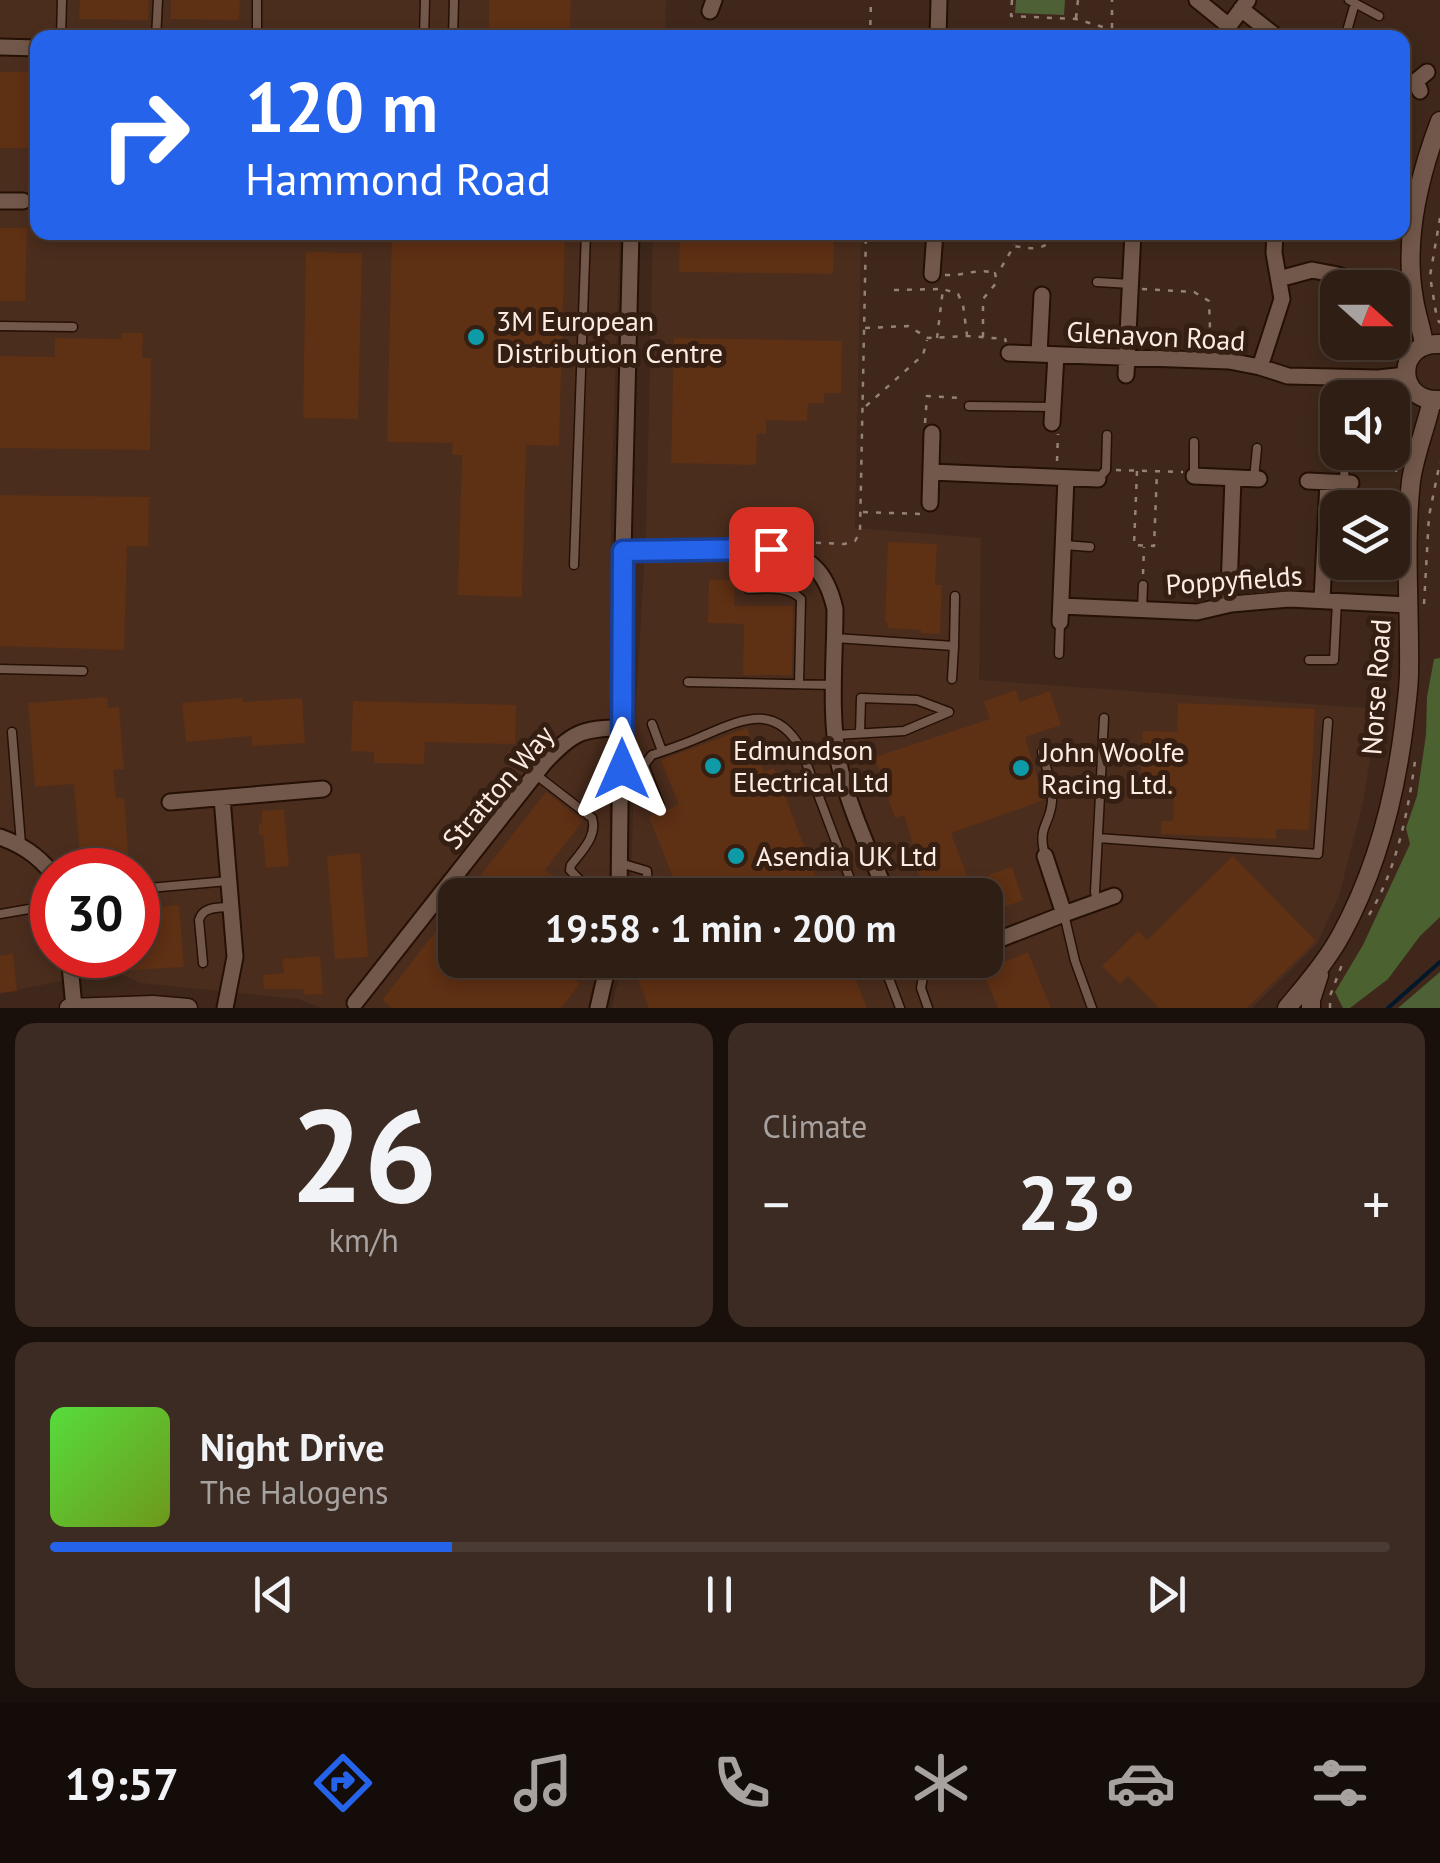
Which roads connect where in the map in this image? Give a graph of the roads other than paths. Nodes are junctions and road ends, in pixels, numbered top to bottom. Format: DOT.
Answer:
graph roads {
  1 [pos="62,0"];
  2 [pos="158,0"];
  3 [pos="257,0"];
  4 [pos="426,0"];
  5 [pos="454,0"];
  6 [pos="939,0"];
  7 [pos="1197,0"];
  8 [pos="1352,2"];
  9 [pos="1244,4"];
  10 [pos="1379,16"];
  11 [pos="61,30"];
  12 [pos="156,30"];
  13 [pos="257,30"];
  14 [pos="424,30"];
  15 [pos="453,30"];
  16 [pos="938,30"];
  17 [pos="1222,30"];
  18 [pos="1225,30"];
  19 [pos="1270,30"];
  20 [pos="1346,30"];
  21 [pos="0,47"];
  22 [pos="30,48"];
  23 [pos="1440,121"];
  24 [pos="0,201"];
  25 [pos="23,201"];
  26 [pos="586,240"];
  27 [pos="631,240"];
  28 [pos="936,240"];
  29 [pos="1133,240"];
  30 [pos="1275,240"];
  31 [pos="1320,272"];
  32 [pos="938,275"];
  33 [pos="1279,279"];
  34 [pos="1097,282"];
  35 [pos="1131,286"];
  36 [pos="1042,295"];
  37 [pos="0,326"];
  38 [pos="73,327"];
  39 [pos="1432,345"];
  40 [pos="1039,354"];
  41 [pos="1056,355"];
  42 [pos="1017,358"];
  43 [pos="1126,367"];
  44 [pos="1260,367"];
  45 [pos="1406,374"];
  46 [pos="1436,400"];
  47 [pos="970,406"];
  48 [pos="1052,415"];
  49 [pos="932,433"];
  50 [pos="1107,435"];
  51 [pos="1194,442"];
  52 [pos="1257,448"];
  53 [pos="1342,470"];
  54 [pos="930,472"];
  55 [pos="1102,474"];
  56 [pos="1194,476"];
  57 [pos="1061,478"];
  58 [pos="1232,478"];
  59 [pos="1256,479"];
  60 [pos="1308,481"];
  61 [pos="1341,483"];
  62 [pos="930,503"];
  63 [pos="1064,545"];
  64 [pos="1090,547"];
  65 [pos="623,551"];
  66 [pos="574,565"];
  67 [pos="1143,584"];
  68 [pos="748,589"];
  69 [pos="955,596"];
  70 [pos="1329,600"];
  71 [pos="1231,604"];
  72 [pos="1409,606"];
  73 [pos="1142,610"];
  74 [pos="1061,614"];
  75 [pos="835,638"];
  76 [pos="954,646"];
  77 [pos="1059,654"];
  78 [pos="1309,660"];
  79 [pos="0,669"];
  80 [pos="83,670"];
  81 [pos="952,680"];
  82 [pos="688,682"];
  83 [pos="800,683"];
  84 [pos="835,685"];
  85 [pos="1104,718"];
  86 [pos="1328,722"];
  87 [pos="652,724"];
  88 [pos="622,728"];
  89 [pos="12,732"];
  90 [pos="860,733"];
  91 [pos="834,735"];
  92 [pos="662,752"];
  93 [pos="1042,752"];
  94 [pos="644,765"];
  95 [pos="622,769"];
  96 [pos="535,774"];
  97 [pos="323,788"];
  98 [pos="222,798"];
  99 [pos="170,802"];
  100 [pos="659,804"];
  101 [pos="0,838"];
  102 [pos="1098,838"];
  103 [pos="20,844"];
  104 [pos="30,852"];
  105 [pos="1045,856"];
  106 [pos="620,864"];
  107 [pos="578,878"];
  108 [pos="620,878"];
  109 [pos="647,878"];
  110 [pos="849,878"];
  111 [pos="881,878"];
  112 [pos="229,880"];
  113 [pos="160,888"];
  114 [pos="1114,896"];
  115 [pos="1098,902"];
  116 [pos="231,907"];
  117 [pos="30,909"];
  118 [pos="0,914"];
  119 [pos="1064,914"];
  120 [pos="1003,938"];
  121 [pos="203,963"];
  122 [pos="1322,965"];
  123 [pos="71,978"];
  124 [pos="605,978"];
  125 [pos="889,978"];
  126 [pos="922,978"];
  127 [pos="355,1003"];
  128 [pos="72,1008"];
  129 [pos="188,1008"];
  130 [pos="225,1008"];
  131 [pos="598,1008"];
  132 [pos="900,1008"];
  133 [pos="928,1008"];
  134 [pos="1092,1008"];
  135 [pos="1286,1008"];
  136 [pos="1311,1008"];
  1 -- 11 [label="lane"];
  2 -- 12 [label="lane"];
  3 -- 13 [label="lane"];
  4 -- 14 [label="lane"];
  5 -- 15 [label="lane"];
  6 -- 16 [label="street"];
  7 -- 17 [label="street"];
  8 -- 10 [label="lane"];
  8 -- 20 [label="lane"];
  9 -- 18 [label="street"];
  9 -- 19 [label="street"];
  21 -- 22 [label="street"];
  23 -- 39 [label="street"];
  24 -- 25 [label="street"];
  26 -- 66 [label="lane"];
  27 -- 65 [label="street"];
  28 -- 32 [label="street"];
  29 -- 35 [label="street"];
  30 -- 33 [label="street"];
  31 -- 33 [label="street"];
  33 -- 44 [label="street"];
  34 -- 35 [label="lane"];
  35 -- 43 [label="street"];
  36 -- 40 [label="street"];
  37 -- 38 [label="lane"];
  39 -- 45 [label="street"];
  40 -- 41 [label="street, Glenavon Road"];
  40 -- 42 [label="street, Glenavon Road"];
  41 -- 43 [label="street, Glenavon Road"];
  41 -- 48 [label="street"];
  43 -- 44 [label="street, Glenavon Road"];
  44 -- 45 [label="street, Glenavon Road"];
  45 -- 46 [label="street, Norse Road"];
  46 -- 72 [label="street, Norse Road"];
  47 -- 48 [label="lane"];
  49 -- 54 [label="street"];
  50 -- 55 [label="lane"];
  51 -- 56 [label="lane"];
  52 -- 59 [label="lane"];
  53 -- 61 [label="lane"];
  54 -- 57 [label="street"];
  54 -- 62 [label="street"];
  55 -- 57 [label="street"];
  56 -- 58 [label="street"];
  57 -- 63 [label="street"];
  58 -- 59 [label="street"];
  58 -- 71 [label="street"];
  60 -- 61 [label="street"];
  61 -- 70 [label="street"];
  63 -- 64 [label="lane"];
  63 -- 74 [label="street"];
  65 -- 75 [label="street"];
  65 -- 88 [label="street"];
  67 -- 73 [label="lane"];
  68 -- 83 [label="lane"];
  69 -- 76 [label="lane"];
  70 -- 71 [label="street, Poppyfields"];
  70 -- 72 [label="street, Poppyfields"];
  70 -- 78 [label="lane"];
  71 -- 73 [label="street, Poppyfields"];
  72 -- 122 [label="street, Norse Road"];
  73 -- 74 [label="street, Poppyfields"];
  74 -- 77 [label="lane"];
  75 -- 76 [label="lane"];
  75 -- 84 [label="street"];
  76 -- 81 [label="lane"];
  79 -- 80 [label="lane"];
  82 -- 83 [label="lane"];
  83 -- 84 [label="lane"];
  84 -- 91 [label="street"];
  85 -- 102 [label="lane"];
  86 -- 102 [label="lane"];
  87 -- 92 [label="lane"];
  88 -- 95 [label="street"];
  88 -- 96 [label="street, Stratton Way"];
  89 -- 103 [label="lane"];
  90 -- 90 [label="lane"];
  90 -- 91 [label="lane"];
  91 -- 111 [label="street"];
  92 -- 94 [label="lane"];
  92 -- 110 [label="lane"];
  93 -- 105 [label="lane"];
  94 -- 95 [label="lane"];
  94 -- 100 [label="lane"];
  95 -- 106 [label="street"];
  96 -- 107 [label="lane"];
  96 -- 127 [label="street, Stratton Way"];
  97 -- 98 [label="street"];
  98 -- 99 [label="street"];
  98 -- 112 [label="street"];
  101 -- 103 [label="street"];
  102 -- 115 [label="lane"];
  103 -- 104 [label="street"];
  105 -- 119 [label="street"];
  106 -- 108 [label="street"];
  106 -- 109 [label="lane"];
  112 -- 113 [label="lane"];
  112 -- 116 [label="street"];
  114 -- 115 [label="street"];
  115 -- 119 [label="street"];
  116 -- 121 [label="lane"];
  116 -- 130 [label="street"];
  117 -- 118 [label="lane"];
  119 -- 120 [label="street"];
  119 -- 134 [label="lane"];
  122 -- 135 [label="street, Norse Road"];
  122 -- 136 [label="street, Norse Road"];
  123 -- 128 [label="street"];
  124 -- 131 [label="street"];
  125 -- 132 [label="lane"];
  126 -- 133 [label="lane"];
  128 -- 129 [label="street"];
}
